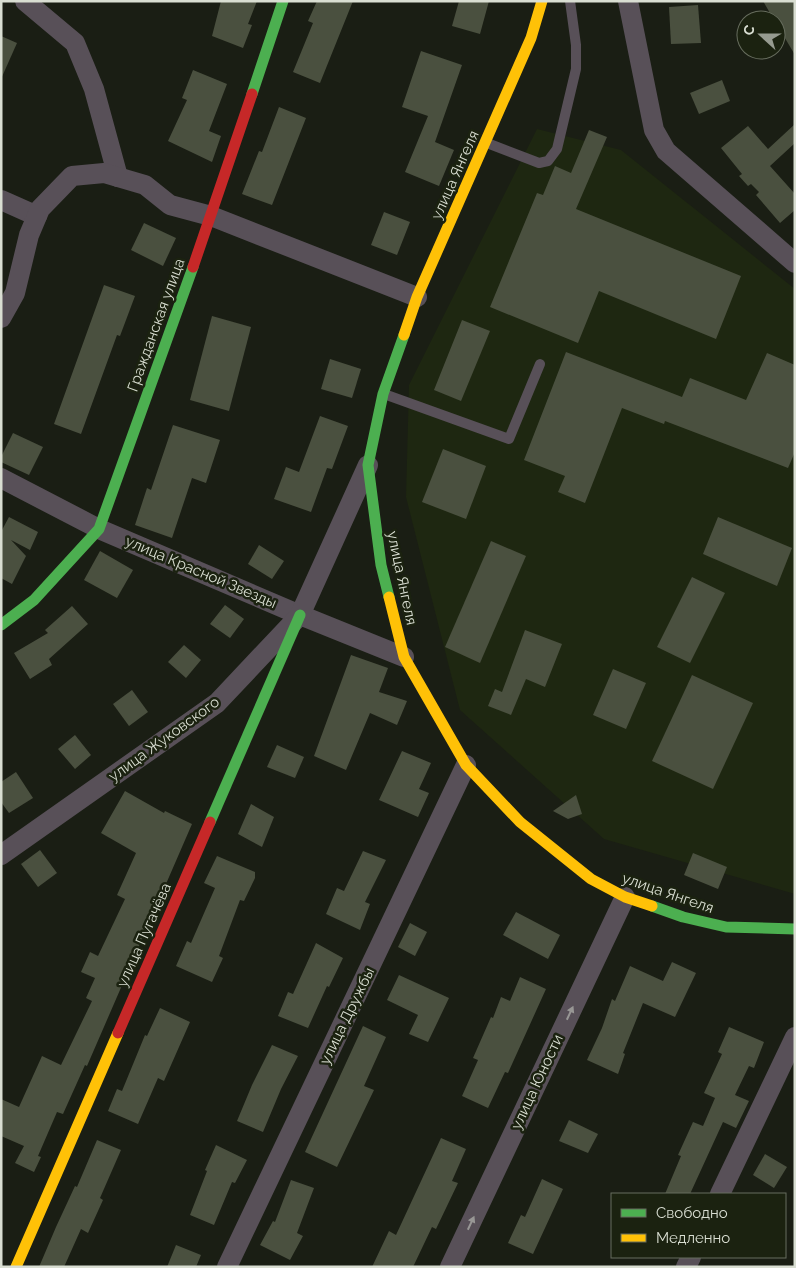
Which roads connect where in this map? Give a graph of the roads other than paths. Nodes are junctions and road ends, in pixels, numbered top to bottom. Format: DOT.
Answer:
graph roads {
  1 [pos="25,1"];
  2 [pos="283,1"];
  3 [pos="542,1"];
  4 [pos="570,1"];
  5 [pos="628,1"];
  6 [pos="486,142"];
  7 [pos="118,177"];
  8 [pos="1,200"];
  9 [pos="37,216"];
  10 [pos="211,216"];
  11 [pos="795,263"];
  12 [pos="417,297"];
  13 [pos="1,318"];
  14 [pos="540,364"];
  15 [pos="383,394"];
  16 [pos="368,465"];
  17 [pos="1,478"];
  18 [pos="99,529"];
  19 [pos="300,615"];
  20 [pos="1,624"];
  21 [pos="404,657"];
  22 [pos="466,764"];
  23 [pos="1,855"];
  24 [pos="625,897"];
  25 [pos="795,929"];
  26 [pos="795,1037"];
  27 [pos="720,1193"];
  28 [pos="16,1267"];
  29 [pos="227,1267"];
  30 [pos="450,1267"];
  1 -- 7 [label="street"];
  2 -- 10 [label="street, Гражданская улица"];
  3 -- 6 [label="street, улица Янгеля"];
  4 -- 6 [label="lane"];
  5 -- 11 [label="street"];
  6 -- 12 [label="street, улица Янгеля"];
  7 -- 9 [label="street"];
  7 -- 10 [label="street"];
  8 -- 9 [label="street"];
  9 -- 13 [label="street"];
  10 -- 12 [label="street"];
  10 -- 18 [label="street, Гражданская улица"];
  12 -- 15 [label="street, улица Янгеля"];
  14 -- 15 [label="lane"];
  15 -- 16 [label="street, улица Янгеля"];
  16 -- 19 [label="street, улица Жуковского"];
  16 -- 21 [label="street, улица Янгеля"];
  17 -- 18 [label="street, улица Красной Звезды"];
  18 -- 19 [label="street, улица Красной Звезды"];
  18 -- 20 [label="street, Гражданская улица"];
  19 -- 21 [label="street, улица Красной Звезды"];
  19 -- 23 [label="street, улица Жуковского"];
  19 -- 28 [label="street, улица Пугачёва"];
  21 -- 22 [label="street, улица Янгеля"];
  22 -- 24 [label="street, улица Янгеля"];
  22 -- 29 [label="street, улица Дружбы"];
  24 -- 25 [label="street, улица Янгеля"];
  30 -- 24 [label="street, улица Юности, one-way"];
  26 -- 27 [label="street"];
}
